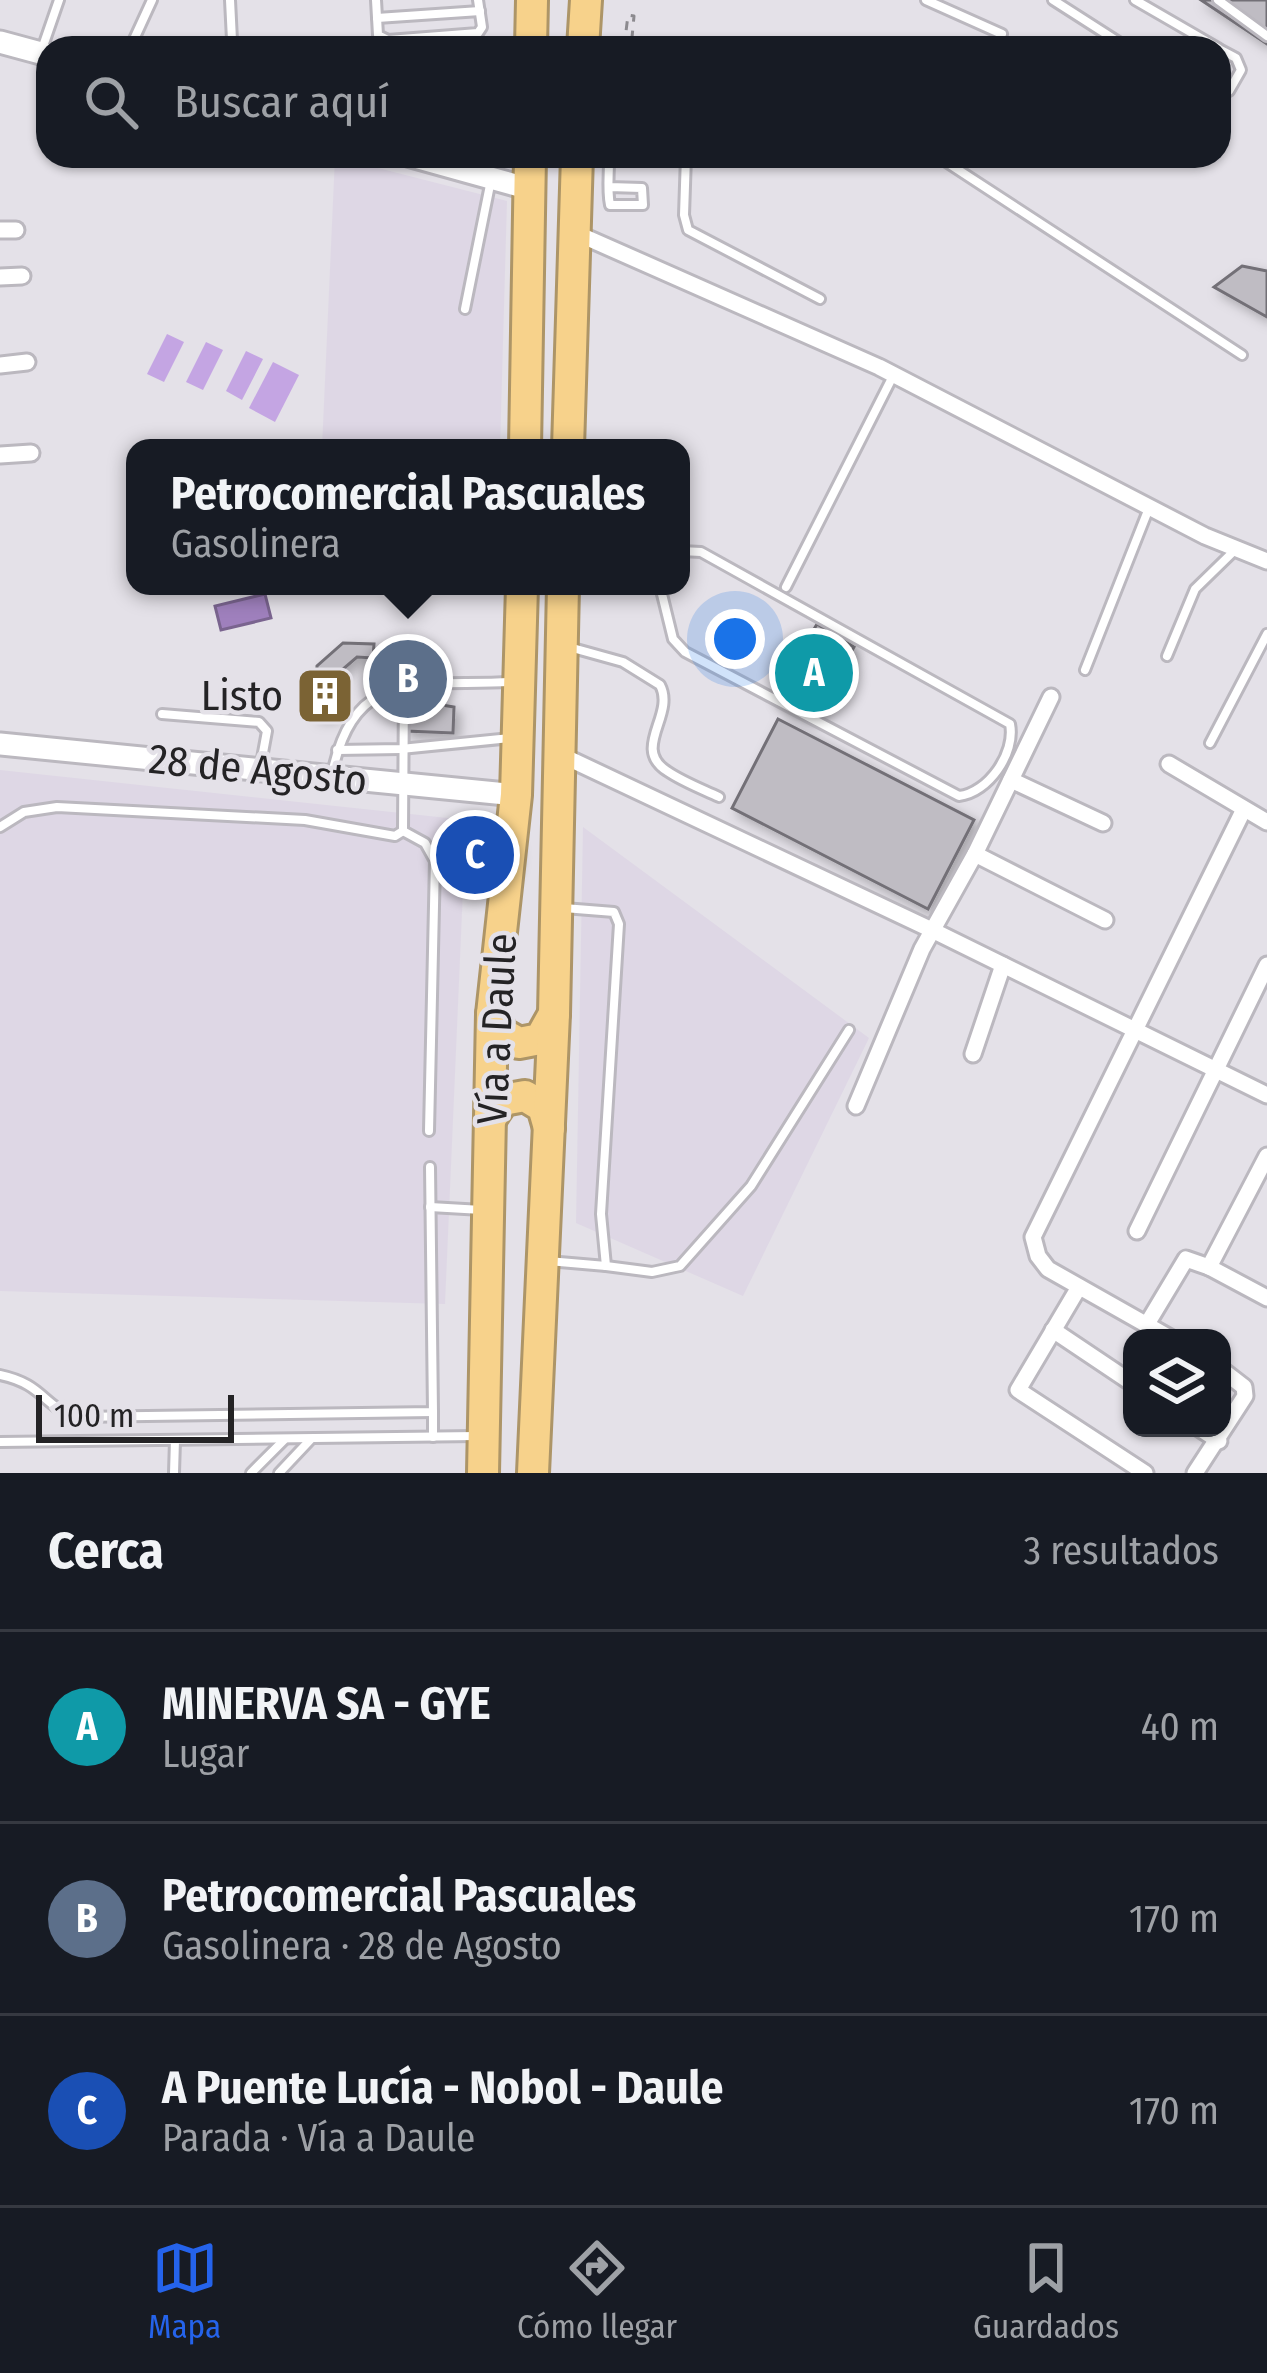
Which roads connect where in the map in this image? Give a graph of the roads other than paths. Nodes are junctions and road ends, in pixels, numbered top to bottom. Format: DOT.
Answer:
graph roads {
  1 [pos="59,0"];
  2 [pos="152,0"];
  3 [pos="230,0"];
  4 [pos="376,0"];
  5 [pos="478,0"];
  6 [pos="532,0"];
  7 [pos="586,0"];
  8 [pos="926,0"];
  9 [pos="1053,0"];
  10 [pos="1135,0"];
  11 [pos="1218,0"];
  12 [pos="480,11"];
  13 [pos="377,18"];
  14 [pos="1002,34"];
  15 [pos="50,36"];
  16 [pos="136,36"];
  17 [pos="232,36"];
  18 [pos="381,36"];
  19 [pos="448,36"];
  20 [pos="531,36"];
  21 [pos="584,36"];
  22 [pos="1109,36"];
  23 [pos="1197,36"];
  24 [pos="1267,36"];
  25 [pos="0,42"];
  26 [pos="36,52"];
  27 [pos="1231,55"];
  28 [pos="1231,88"];
  29 [pos="455,168"];
  30 [pos="530,168"];
  31 [pos="577,168"];
  32 [pos="609,168"];
  33 [pos="685,168"];
  34 [pos="955,168"];
  35 [pos="491,178"];
  36 [pos="609,187"];
  37 [pos="530,189"];
  38 [pos="576,233"];
  39 [pos="22,276"];
  40 [pos="0,277"];
  41 [pos="820,299"];
  42 [pos="465,309"];
  43 [pos="1242,355"];
  44 [pos="27,362"];
  45 [pos="0,364"];
  46 [pos="893,375"];
  47 [pos="525,439"];
  48 [pos="568,439"];
  49 [pos="31,453"];
  50 [pos="0,455"];
  51 [pos="1150,507"];
  52 [pos="1236,549"];
  53 [pos="690,551"];
  54 [pos="1267,561"];
  55 [pos="786,586"];
  56 [pos="522,595"];
  57 [pos="563,595"];
  58 [pos="662,595"];
  59 [pos="1267,634"];
  60 [pos="561,646"];
  61 [pos="1167,656"];
  62 [pos="1085,670"];
  63 [pos="519,682"];
  64 [pos="404,686"];
  65 [pos="444,686"];
  66 [pos="1051,697"];
  67 [pos="438,704"];
  68 [pos="162,714"];
  69 [pos="518,737"];
  70 [pos="1210,743"];
  71 [pos="0,744"];
  72 [pos="401,749"];
  73 [pos="337,750"];
  74 [pos="559,754"];
  75 [pos="1169,764"];
  76 [pos="260,770"];
  77 [pos="332,777"];
  78 [pos="1011,780"];
  79 [pos="404,785"];
  80 [pos="516,795"];
  81 [pos="719,797"];
  82 [pos="1244,809"];
  83 [pos="1267,822"];
  84 [pos="1103,824"];
  85 [pos="0,827"];
  86 [pos="403,831"];
  87 [pos="975,854"];
  88 [pos="556,908"];
  89 [pos="1105,920"];
  90 [pos="934,931"];
  91 [pos="1003,965"];
  92 [pos="1267,965"];
  93 [pos="554,1013"];
  94 [pos="492,1014"];
  95 [pos="1133,1028"];
  96 [pos="849,1030"];
  97 [pos="973,1054"];
  98 [pos="1214,1069"];
  99 [pos="1267,1095"];
  100 [pos="856,1106"];
  101 [pos="491,1118"];
  102 [pos="549,1128"];
  103 [pos="429,1131"];
  104 [pos="1267,1156"];
  105 [pos="430,1167"];
  106 [pos="430,1207"];
  107 [pos="489,1210"];
  108 [pos="1137,1231"];
  109 [pos="541,1261"];
  110 [pos="606,1266"];
  111 [pos="1209,1267"];
  112 [pos="1079,1287"];
  113 [pos="1267,1298"];
  114 [pos="1147,1324"];
  115 [pos="1155,1329"];
  116 [pos="1053,1330"];
  117 [pos="0,1375"];
  118 [pos="1123,1377"];
  119 [pos="1231,1377"];
  120 [pos="433,1412"];
  121 [pos="1231,1420"];
  122 [pos="484,1436"];
  123 [pos="433,1437"];
  124 [pos="1213,1437"];
  125 [pos="1221,1437"];
  126 [pos="285,1438"];
  127 [pos="312,1438"];
  128 [pos="175,1440"];
  129 [pos="1219,1441"];
  130 [pos="0,1442"];
  131 [pos="174,1473"];
  132 [pos="250,1473"];
  133 [pos="279,1473"];
  134 [pos="483,1473"];
  135 [pos="533,1473"];
  136 [pos="1144,1473"];
  137 [pos="1195,1473"];
  1 -- 15 [label="lane"];
  2 -- 16 [label="lane"];
  3 -- 17 [label="lane"];
  4 -- 13 [label="lane"];
  5 -- 12 [label="lane"];
  6 -- 20 [label="highway"];
  7 -- 21 [label="highway"];
  8 -- 14 [label="lane"];
  9 -- 22 [label="lane"];
  10 -- 23 [label="lane"];
  11 -- 24 [label="lane"];
  12 -- 13 [label="lane"];
  12 -- 19 [label="lane"];
  13 -- 18 [label="lane"];
  25 -- 26 [label="street"];
  27 -- 28 [label="lane"];
  29 -- 35 [label="street"];
  30 -- 37 [label="highway"];
  31 -- 38 [label="highway"];
  32 -- 36 [label="lane"];
  33 -- 41 [label="lane"];
  34 -- 43 [label="lane"];
  35 -- 37 [label="street"];
  35 -- 42 [label="lane"];
  36 -- 36 [label="lane"];
  37 -- 47 [label="highway"];
  38 -- 46 [label="street"];
  38 -- 48 [label="highway"];
  39 -- 40 [label="street"];
  44 -- 45 [label="street"];
  46 -- 51 [label="street"];
  46 -- 55 [label="lane"];
  49 -- 50 [label="street"];
  51 -- 52 [label="street"];
  51 -- 62 [label="lane"];
  52 -- 54 [label="street"];
  52 -- 61 [label="lane"];
  53 -- 58 [label="lane"];
  56 -- 63 [label="highway, Vía a Daule"];
  57 -- 60 [label="highway, Vía a Daule"];
  59 -- 70 [label="lane"];
  60 -- 74 [label="highway, Vía a Daule"];
  60 -- 81 [label="lane"];
  63 -- 65 [label="lane"];
  63 -- 69 [label="highway, Vía a Daule"];
  64 -- 65 [label="lane"];
  64 -- 72 [label="lane"];
  64 -- 73 [label="lane"];
  65 -- 67 [label="lane"];
  66 -- 78 [label="street"];
  68 -- 76 [label="lane"];
  69 -- 72 [label="lane"];
  69 -- 80 [label="highway, Vía a Daule"];
  71 -- 76 [label="street, 28 de Agosto"];
  72 -- 73 [label="lane"];
  72 -- 79 [label="lane"];
  73 -- 77 [label="lane"];
  74 -- 88 [label="highway, Vía a Daule"];
  74 -- 90 [label="street"];
  75 -- 82 [label="street"];
  76 -- 77 [label="street, 28 de Agosto"];
  77 -- 79 [label="street, 28 de Agosto"];
  78 -- 84 [label="street"];
  78 -- 87 [label="street"];
  79 -- 80 [label="street, 28 de Agosto"];
  79 -- 86 [label="lane"];
  80 -- 94 [label="highway, Vía a Daule"];
  82 -- 83 [label="street"];
  82 -- 95 [label="street"];
  85 -- 86 [label="lane"];
  86 -- 103 [label="lane"];
  87 -- 89 [label="street"];
  87 -- 90 [label="street"];
  88 -- 93 [label="highway, Vía a Daule"];
  88 -- 110 [label="lane"];
  90 -- 91 [label="street"];
  90 -- 100 [label="street"];
  91 -- 95 [label="street"];
  91 -- 97 [label="street"];
  92 -- 98 [label="street"];
  93 -- 94 [label="highway"];
  93 -- 102 [label="highway, Vía a Daule"];
  94 -- 101 [label="highway, Vía a Daule"];
  95 -- 98 [label="street"];
  95 -- 112 [label="street"];
  96 -- 110 [label="lane"];
  98 -- 99 [label="street"];
  98 -- 108 [label="street"];
  101 -- 102 [label="highway"];
  101 -- 107 [label="highway, Vía a Daule"];
  102 -- 109 [label="highway, Vía a Daule"];
  104 -- 111 [label="street"];
  105 -- 106 [label="lane"];
  106 -- 107 [label="lane"];
  106 -- 120 [label="lane"];
  107 -- 122 [label="highway, Vía a Daule"];
  109 -- 110 [label="lane"];
  109 -- 135 [label="highway, Vía a Daule"];
  111 -- 113 [label="street"];
  111 -- 114 [label="street"];
  112 -- 114 [label="street"];
  112 -- 116 [label="street"];
  114 -- 115 [label="street"];
  116 -- 118 [label="street"];
  116 -- 136 [label="street"];
  117 -- 120 [label="lane"];
  119 -- 121 [label="street"];
  120 -- 123 [label="lane"];
  122 -- 123 [label="lane"];
  122 -- 134 [label="highway, Vía a Daule"];
  123 -- 127 [label="lane"];
  124 -- 129 [label="street"];
  125 -- 129 [label="street"];
  126 -- 127 [label="lane"];
  126 -- 128 [label="lane"];
  126 -- 132 [label="lane"];
  127 -- 133 [label="lane"];
  128 -- 130 [label="lane"];
  128 -- 131 [label="lane"];
  129 -- 137 [label="street"];
}
